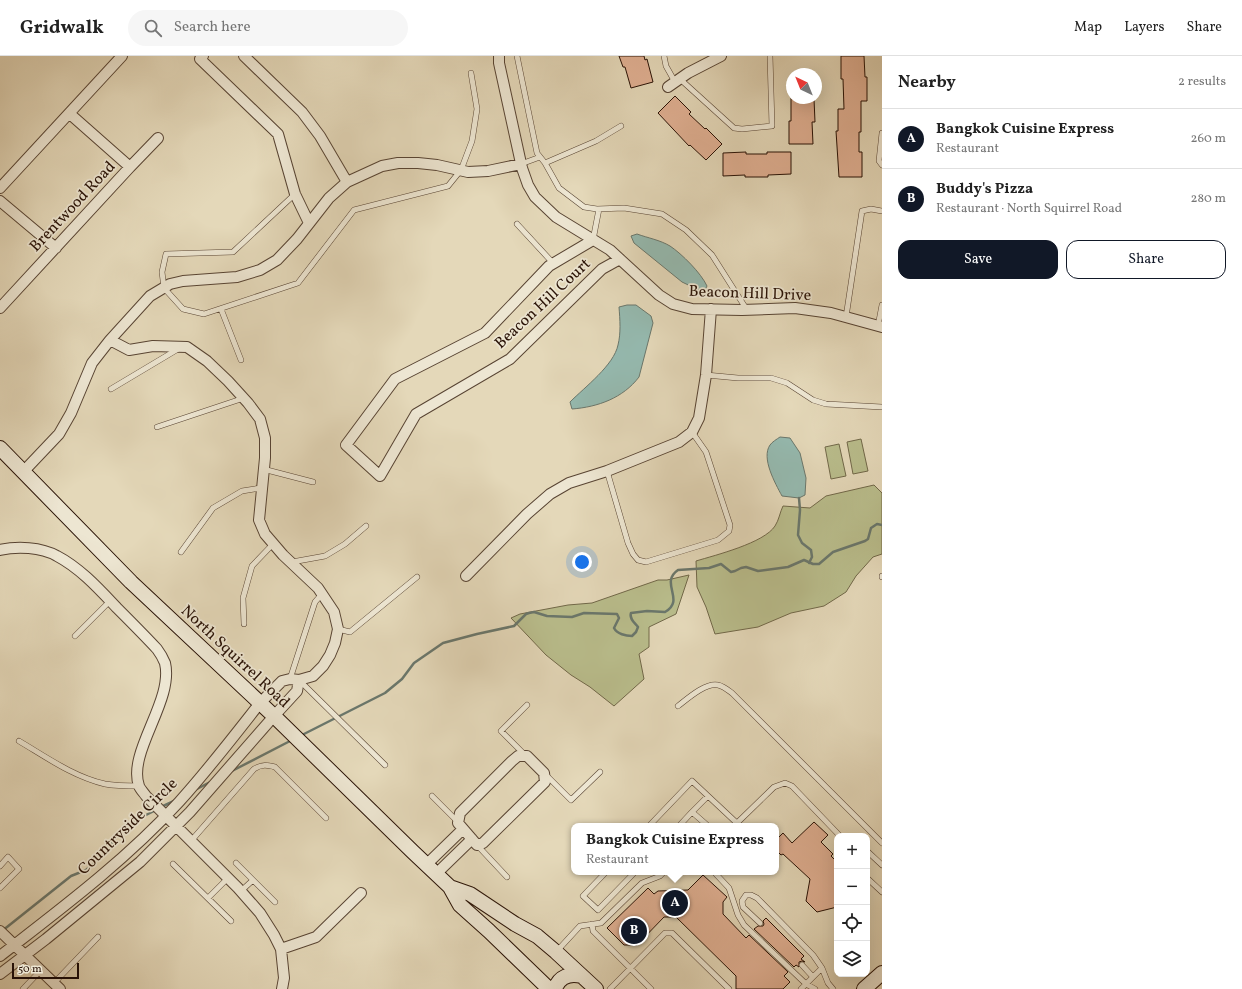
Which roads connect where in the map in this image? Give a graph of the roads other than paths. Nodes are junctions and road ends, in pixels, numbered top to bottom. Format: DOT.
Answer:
graph roads {
  1 [pos="122,56"];
  2 [pos="203,56"];
  3 [pos="244,56"];
  4 [pos="499,56"];
  5 [pos="517,56"];
  6 [pos="664,56"];
  7 [pos="721,56"];
  8 [pos="770,56"];
  9 [pos="471,73"];
  10 [pos="675,83"];
  11 [pos="70,114"];
  12 [pos="621,126"];
  13 [pos="882,133"];
  14 [pos="158,138"];
  15 [pos="540,156"];
  16 [pos="545,163"];
  17 [pos="521,164"];
  18 [pos="882,165"];
  19 [pos="130,167"];
  20 [pos="461,170"];
  21 [pos="347,182"];
  22 [pos="0,188"];
  23 [pos="295,194"];
  24 [pos="0,201"];
  25 [pos="599,209"];
  26 [pos="882,211"];
  27 [pos="309,224"];
  28 [pos="518,224"];
  29 [pos="593,240"];
  30 [pos="56,248"];
  31 [pos="620,259"];
  32 [pos="554,263"];
  33 [pos="164,288"];
  34 [pos="882,305"];
  35 [pos="0,308"];
  36 [pos="221,309"];
  37 [pos="711,309"];
  38 [pos="748,310"];
  39 [pos="846,317"];
  40 [pos="880,326"];
  41 [pos="110,340"];
  42 [pos="182,346"];
  43 [pos="241,360"];
  44 [pos="706,375"];
  45 [pos="111,389"];
  46 [pos="244,398"];
  47 [pos="882,407"];
  48 [pos="157,427"];
  49 [pos="692,432"];
  50 [pos="0,448"];
  51 [pos="263,469"];
  52 [pos="607,470"];
  53 [pos="23,472"];
  54 [pos="313,482"];
  55 [pos="261,488"];
  56 [pos="366,526"];
  57 [pos="273,544"];
  58 [pos="0,550"];
  59 [pos="182,552"];
  60 [pos="291,562"];
  61 [pos="466,576"];
  62 [pos="417,577"];
  63 [pos="322,594"];
  64 [pos="110,601"];
  65 [pos="244,624"];
  66 [pos="338,629"];
  67 [pos="75,636"];
  68 [pos="295,680"];
  69 [pos="260,703"];
  70 [pos="527,705"];
  71 [pos="678,706"];
  72 [pos="274,716"];
  73 [pos="19,742"];
  74 [pos="527,756"];
  75 [pos="385,765"];
  76 [pos="600,772"];
  77 [pos="544,773"];
  78 [pos="139,786"];
  79 [pos="432,796"];
  80 [pos="708,796"];
  81 [pos="692,812"];
  82 [pos="326,818"];
  83 [pos="170,821"];
  84 [pos="652,823"];
  85 [pos="682,823"];
  86 [pos="705,823"];
  87 [pos="738,823"];
  88 [pos="740,823"];
  89 [pos="460,826"];
  90 [pos="837,833"];
  91 [pos="191,841"];
  92 [pos="475,842"];
  93 [pos="882,844"];
  94 [pos="870,854"];
  95 [pos="236,862"];
  96 [pos="173,864"];
  97 [pos="882,865"];
  98 [pos="0,866"];
  99 [pos="431,869"];
  100 [pos="603,875"];
  101 [pos="632,875"];
  102 [pos="661,875"];
  103 [pos="717,875"];
  104 [pos="507,877"];
  105 [pos="228,878"];
  106 [pos="253,880"];
  107 [pos="870,881"];
  108 [pos="450,887"];
  109 [pos="0,888"];
  110 [pos="241,891"];
  111 [pos="882,892"];
  112 [pos="361,893"];
  113 [pos="208,898"];
  114 [pos="275,902"];
  115 [pos="497,912"];
  116 [pos="231,921"];
  117 [pos="760,923"];
  118 [pos="481,924"];
  119 [pos="592,924"];
  120 [pos="0,931"];
  121 [pos="98,937"];
  122 [pos="281,949"];
  123 [pos="19,950"];
  124 [pos="556,952"];
  125 [pos="0,956"];
  126 [pos="802,965"];
  127 [pos="822,968"];
  128 [pos="630,969"];
  129 [pos="41,970"];
  130 [pos="882,973"];
  131 [pos="0,974"];
  132 [pos="582,976"];
  133 [pos="813,977"];
  134 [pos="806,984"];
  135 [pos="57,986"];
  136 [pos="23,989"];
  137 [pos="282,989"];
  138 [pos="549,989"];
  139 [pos="555,989"];
  140 [pos="596,989"];
  141 [pos="610,989"];
  142 [pos="650,989"];
  143 [pos="729,989"];
  144 [pos="801,989"];
  145 [pos="815,989"];
  146 [pos="833,989"];
  147 [pos="864,989"];
  1 -- 11 [label="street"];
  2 -- 23 [label="street"];
  3 -- 21 [label="street"];
  4 -- 17 [label="street, Beacon Hill Drive"];
  5 -- 15 [label="lane"];
  6 -- 10 [label="lane"];
  7 -- 10 [label="street"];
  8 -- 10 [label="lane"];
  9 -- 20 [label="lane"];
  11 -- 19 [label="street, Brentwood Road"];
  11 -- 22 [label="street"];
  12 -- 16 [label="lane"];
  13 -- 18 [label="lane"];
  14 -- 19 [label="street"];
  15 -- 16 [label="lane"];
  15 -- 17 [label="lane"];
  16 -- 25 [label="lane"];
  17 -- 20 [label="street"];
  17 -- 29 [label="street, Beacon Hill Drive"];
  19 -- 30 [label="street, Brentwood Road"];
  20 -- 21 [label="street"];
  20 -- 36 [label="lane"];
  21 -- 27 [label="street"];
  23 -- 27 [label="street"];
  23 -- 33 [label="lane"];
  24 -- 30 [label="street"];
  25 -- 29 [label="lane"];
  25 -- 38 [label="lane"];
  26 -- 39 [label="lane"];
  27 -- 33 [label="street"];
  28 -- 32 [label="lane"];
  29 -- 31 [label="street, Beacon Hill Drive"];
  29 -- 32 [label="street, Beacon Hill Court"];
  30 -- 35 [label="street, Brentwood Road"];
  31 -- 32 [label="street, Beacon Hill Court"];
  31 -- 37 [label="street, Beacon Hill Drive"];
  33 -- 36 [label="lane"];
  33 -- 41 [label="street"];
  34 -- 40 [label="lane"];
  36 -- 43 [label="lane"];
  37 -- 38 [label="street, Beacon Hill Drive"];
  37 -- 44 [label="street"];
  38 -- 39 [label="street, Beacon Hill Drive"];
  39 -- 40 [label="street, Beacon Hill Drive"];
  41 -- 42 [label="street"];
  41 -- 53 [label="street"];
  42 -- 45 [label="lane"];
  42 -- 46 [label="street"];
  44 -- 47 [label="lane"];
  44 -- 49 [label="street"];
  46 -- 48 [label="lane"];
  46 -- 51 [label="street"];
  49 -- 52 [label="street"];
  49 -- 52 [label="lane"];
  50 -- 53 [label="street, North Squirrel Road"];
  51 -- 54 [label="lane"];
  51 -- 55 [label="street"];
  52 -- 61 [label="street"];
  53 -- 69 [label="street, North Squirrel Road"];
  55 -- 57 [label="street"];
  55 -- 59 [label="lane"];
  56 -- 60 [label="lane"];
  57 -- 60 [label="street"];
  57 -- 65 [label="lane"];
  58 -- 64 [label="street"];
  60 -- 63 [label="street"];
  62 -- 66 [label="lane"];
  63 -- 66 [label="street"];
  63 -- 68 [label="lane"];
  64 -- 67 [label="lane"];
  64 -- 78 [label="street"];
  66 -- 68 [label="street, Countryside Circle"];
  68 -- 69 [label="street, Countryside Circle"];
  68 -- 72 [label="street, Countryside Circle"];
  68 -- 75 [label="lane"];
  69 -- 72 [label="street, North Squirrel Road"];
  69 -- 83 [label="street, Countryside Circle"];
  70 -- 74 [label="lane"];
  71 -- 93 [label="lane"];
  72 -- 83 [label="street, Countryside Circle"];
  72 -- 99 [label="street, North Squirrel Road"];
  73 -- 78 [label="lane"];
  74 -- 77 [label="street"];
  74 -- 89 [label="street"];
  76 -- 77 [label="lane"];
  77 -- 92 [label="street"];
  78 -- 83 [label="street"];
  79 -- 89 [label="lane"];
  80 -- 81 [label="lane"];
  80 -- 84 [label="lane"];
  80 -- 87 [label="lane"];
  81 -- 85 [label="lane"];
  81 -- 86 [label="lane"];
  82 -- 91 [label="lane"];
  83 -- 91 [label="street, Countryside Circle"];
  83 -- 123 [label="street, Countryside Circle"];
  83 -- 123 [label="street, Countryside Circle"];
  88 -- 90 [label="lane"];
  89 -- 92 [label="street"];
  89 -- 99 [label="street"];
  91 -- 105 [label="street, Countryside Circle"];
  92 -- 99 [label="street"];
  92 -- 104 [label="lane"];
  94 -- 97 [label="lane"];
  95 -- 106 [label="lane"];
  96 -- 113 [label="lane"];
  98 -- 109 [label="lane"];
  99 -- 108 [label="street, North Squirrel Road"];
  100 -- 101 [label="lane"];
  102 -- 119 [label="lane"];
  103 -- 134 [label="lane"];
  105 -- 110 [label="street, Countryside Circle"];
  105 -- 113 [label="lane"];
  106 -- 110 [label="lane"];
  106 -- 114 [label="lane"];
  107 -- 111 [label="lane"];
  108 -- 115 [label="street, North Squirrel Road"];
  108 -- 118 [label="street, North Squirrel Road"];
  110 -- 122 [label="street, Countryside Circle"];
  112 -- 122 [label="street"];
  113 -- 116 [label="lane"];
  115 -- 118 [label="street"];
  115 -- 124 [label="street, North Squirrel Road"];
  117 -- 127 [label="lane"];
  118 -- 138 [label="street, North Squirrel Road"];
  119 -- 124 [label="lane"];
  119 -- 128 [label="lane"];
  120 -- 123 [label="street"];
  121 -- 135 [label="lane"];
  122 -- 137 [label="street, Countryside Circle"];
  123 -- 125 [label="street, Countryside Circle"];
  123 -- 129 [label="street"];
  123 -- 131 [label="street, Countryside Circle"];
  124 -- 132 [label="street, North Squirrel Road"];
  126 -- 133 [label="lane"];
  127 -- 133 [label="lane"];
  127 -- 146 [label="lane"];
  128 -- 141 [label="lane"];
  128 -- 142 [label="lane"];
  128 -- 143 [label="lane"];
  129 -- 135 [label="street"];
  129 -- 136 [label="lane"];
  130 -- 147 [label="street"];
  132 -- 139 [label="street"];
  132 -- 140 [label="street, North Squirrel Road"];
  133 -- 134 [label="lane"];
  134 -- 144 [label="lane"];
  134 -- 145 [label="lane"];
}
